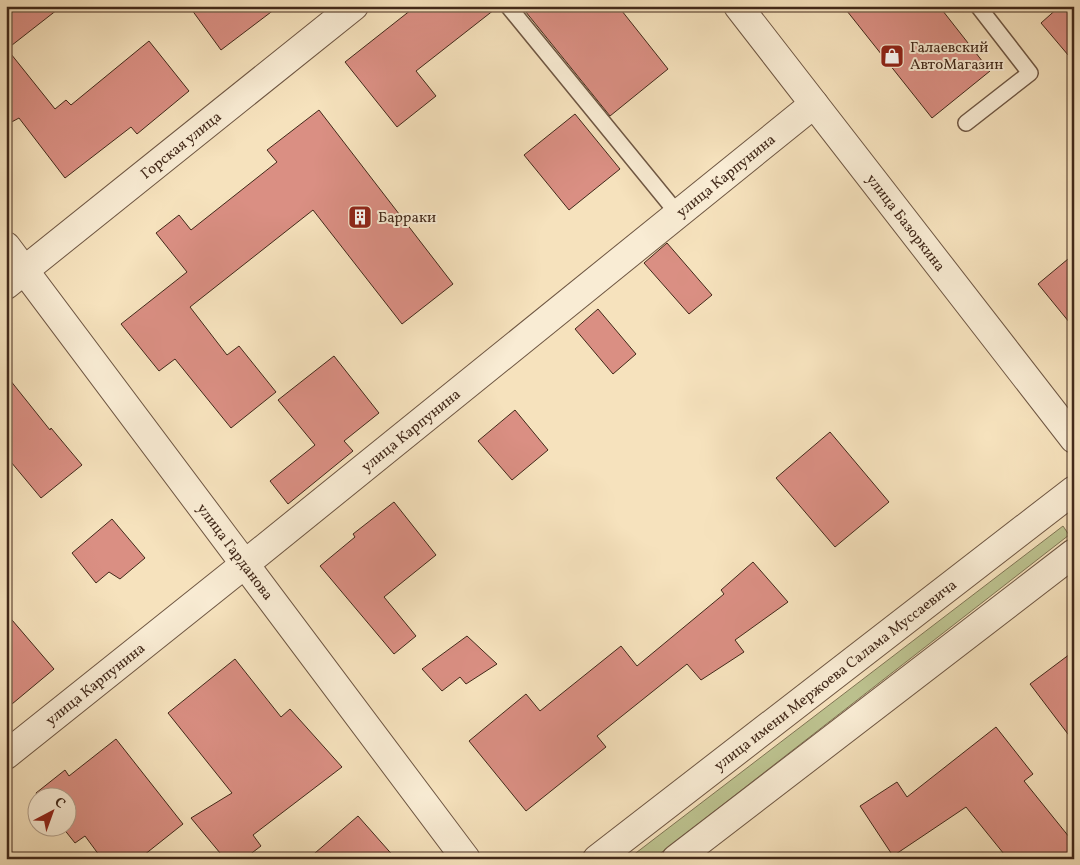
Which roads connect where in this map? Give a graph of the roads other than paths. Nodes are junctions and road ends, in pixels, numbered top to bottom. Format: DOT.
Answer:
graph roads {
  1 [pos="354,6"];
  2 [pos="508,6"];
  3 [pos="738,6"];
  4 [pos="978,6"];
  5 [pos="814,104"];
  6 [pos="966,123"];
  7 [pos="678,214"];
  8 [pos="6,246"];
  9 [pos="16,278"];
  10 [pos="1074,439"];
  11 [pos="1074,490"];
  12 [pos="1074,553"];
  13 [pos="245,564"];
  14 [pos="6,755"];
  15 [pos="466,859"];
  16 [pos="597,859"];
  17 [pos="676,859"];
  1 -- 9 [label="street, Горская улица"];
  2 -- 7 [label="lane"];
  3 -- 5 [label="street, улица Базоркина"];
  4 -- 6 [label="lane"];
  5 -- 7 [label="street, улица Карпунина"];
  5 -- 10 [label="street, улица Базоркина"];
  7 -- 13 [label="street, улица Карпунина"];
  8 -- 9 [label="street, улица Гарданова"];
  9 -- 13 [label="street, улица Гарданова"];
  11 -- 16 [label="street, улица имени Мержоева Салама Муссаевича"];
  12 -- 17 [label="street"];
  13 -- 14 [label="street, улица Карпунина"];
  13 -- 15 [label="street, улица Гарданова"];
}
